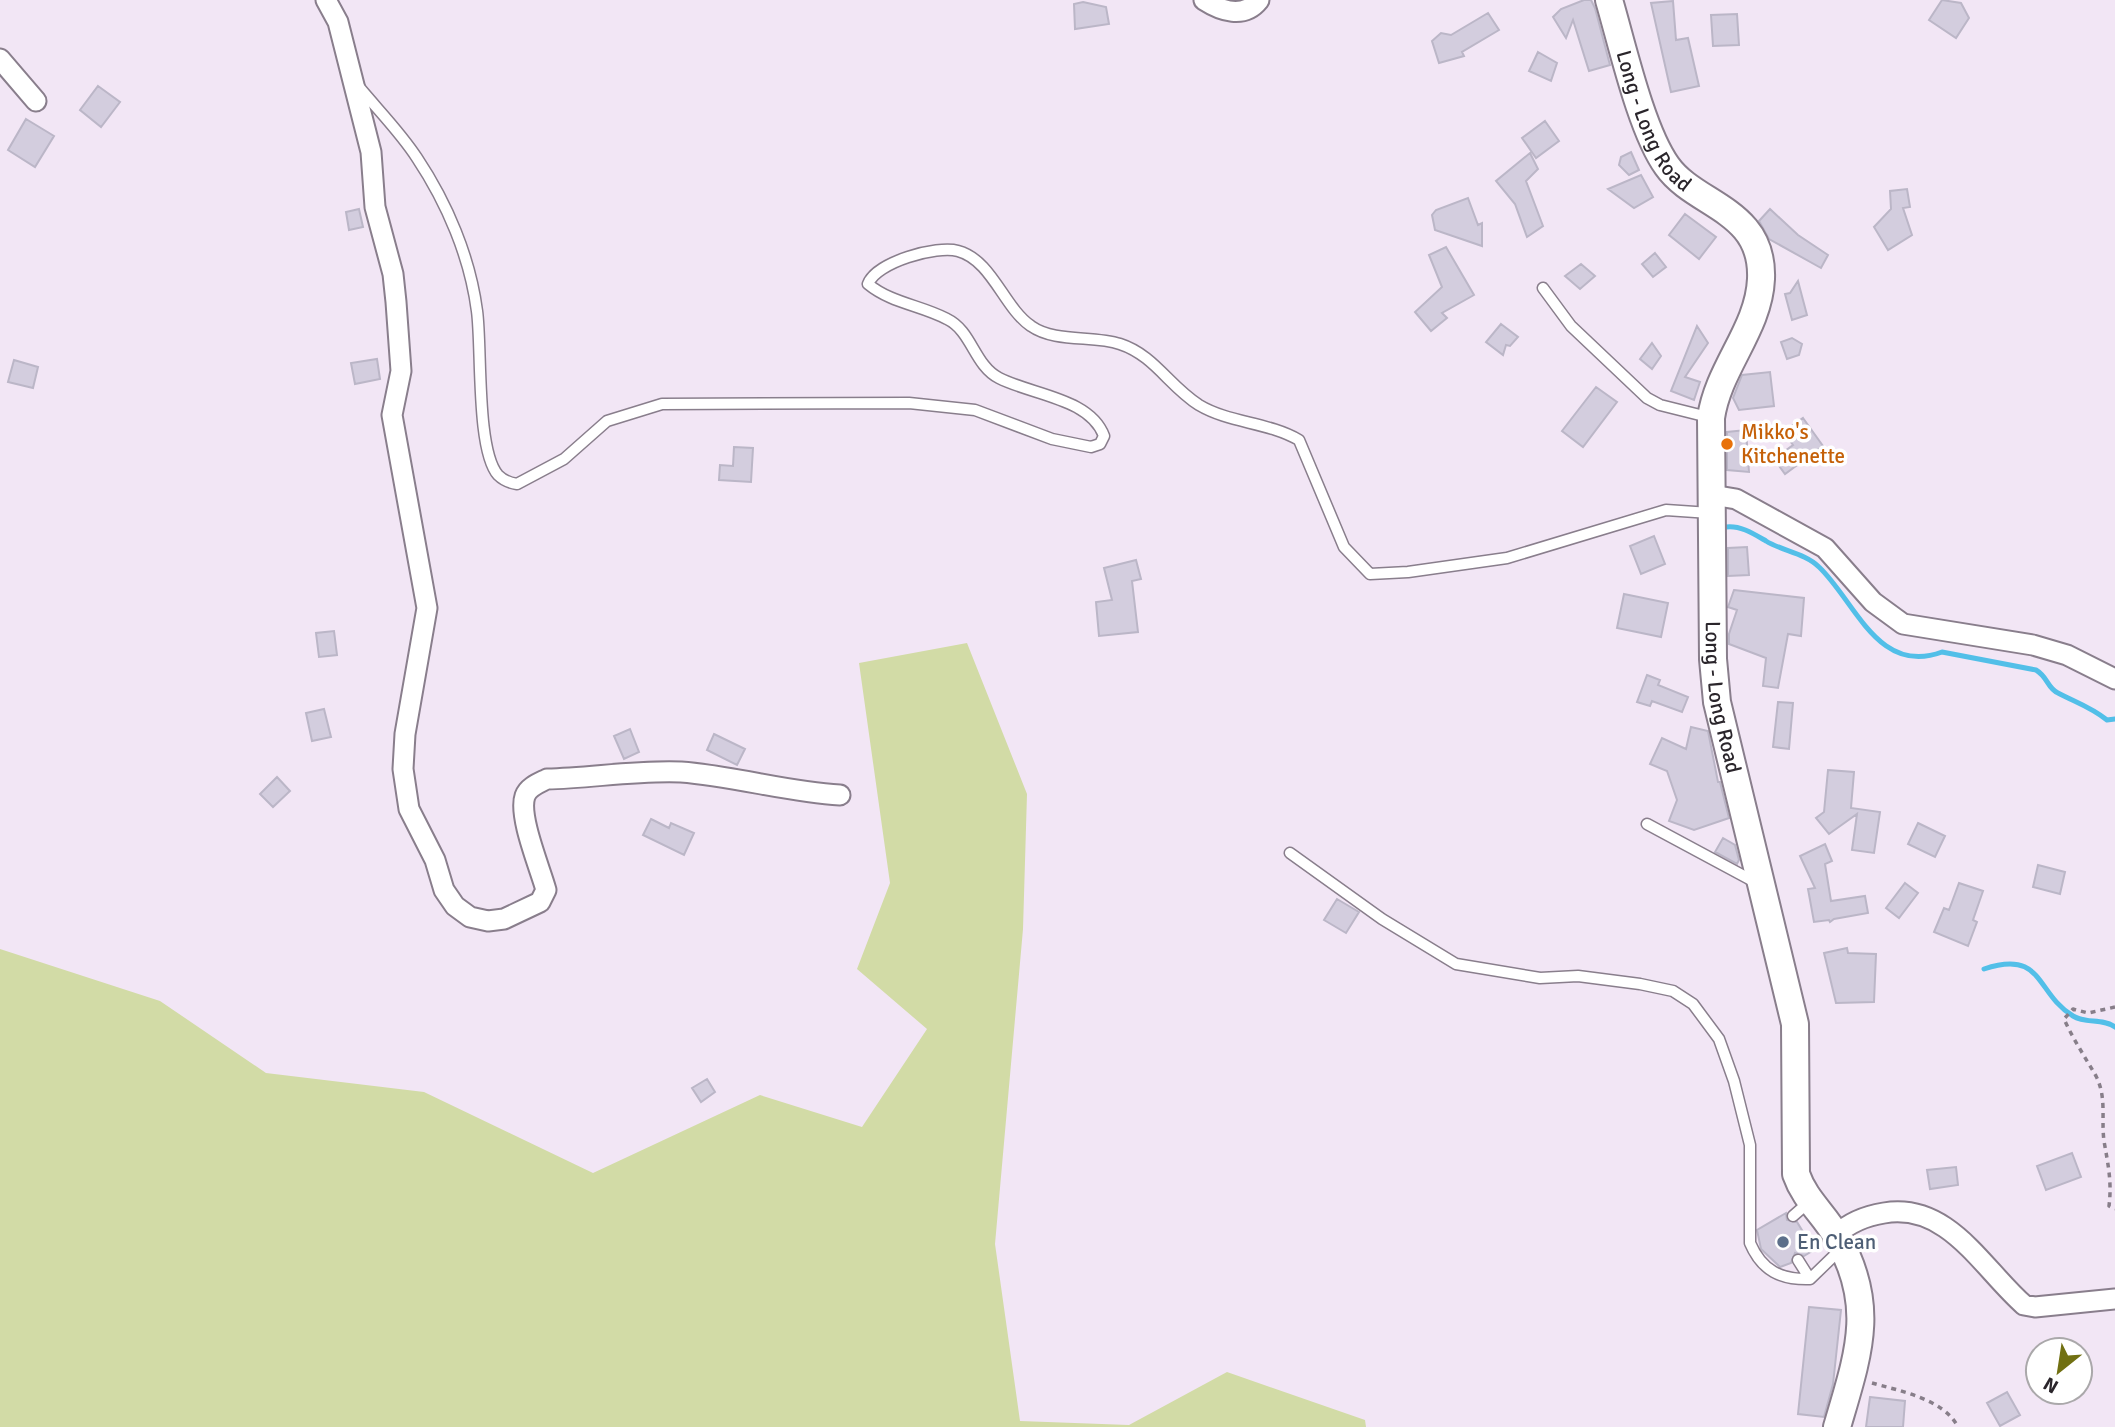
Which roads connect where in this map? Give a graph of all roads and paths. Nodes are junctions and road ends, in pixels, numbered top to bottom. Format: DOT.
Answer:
graph roads {
  1 [pos="326,0"];
  2 [pos="1204,0"];
  3 [pos="1259,0"];
  4 [pos="1609,0"];
  5 [pos="0,59"];
  6 [pos="350,76"];
  7 [pos="36,101"];
  8 [pos="1543,288"];
  9 [pos="1711,418"];
  10 [pos="1711,504"];
  11 [pos="2115,679"];
  12 [pos="840,795"];
  13 [pos="1647,824"];
  14 [pos="1290,853"];
  15 [pos="1762,886"];
  16 [pos="2115,1007"];
  17 [pos="2115,1209"];
  18 [pos="1839,1242"];
  19 [pos="1798,1260"];
  20 [pos="1811,1279"];
  21 [pos="2115,1299"];
  22 [pos="1852,1377"];
  23 [pos="1837,1427"];
  24 [pos="1958,1427"];
  1 -- 6 [label="street"];
  2 -- 3 [label="street"];
  4 -- 9 [label="main road, Long - Long Road"];
  5 -- 7 [label="street"];
  6 -- 10 [label="lane"];
  6 -- 12 [label="street"];
  8 -- 9 [label="lane"];
  9 -- 10 [label="main road, Long - Long Road"];
  10 -- 11 [label="street"];
  10 -- 15 [label="main road, Long - Long Road"];
  13 -- 15 [label="lane"];
  14 -- 20 [label="lane"];
  15 -- 18 [label="main road, Long - Long Road"];
  16 -- 17 [label="path"];
  18 -- 20 [label="lane"];
  18 -- 21 [label="street"];
  18 -- 22 [label="main road, Long - Long Road"];
  19 -- 20 [label="lane"];
  22 -- 23 [label="main road, Long - Long Road"];
  22 -- 24 [label="path"];
}
